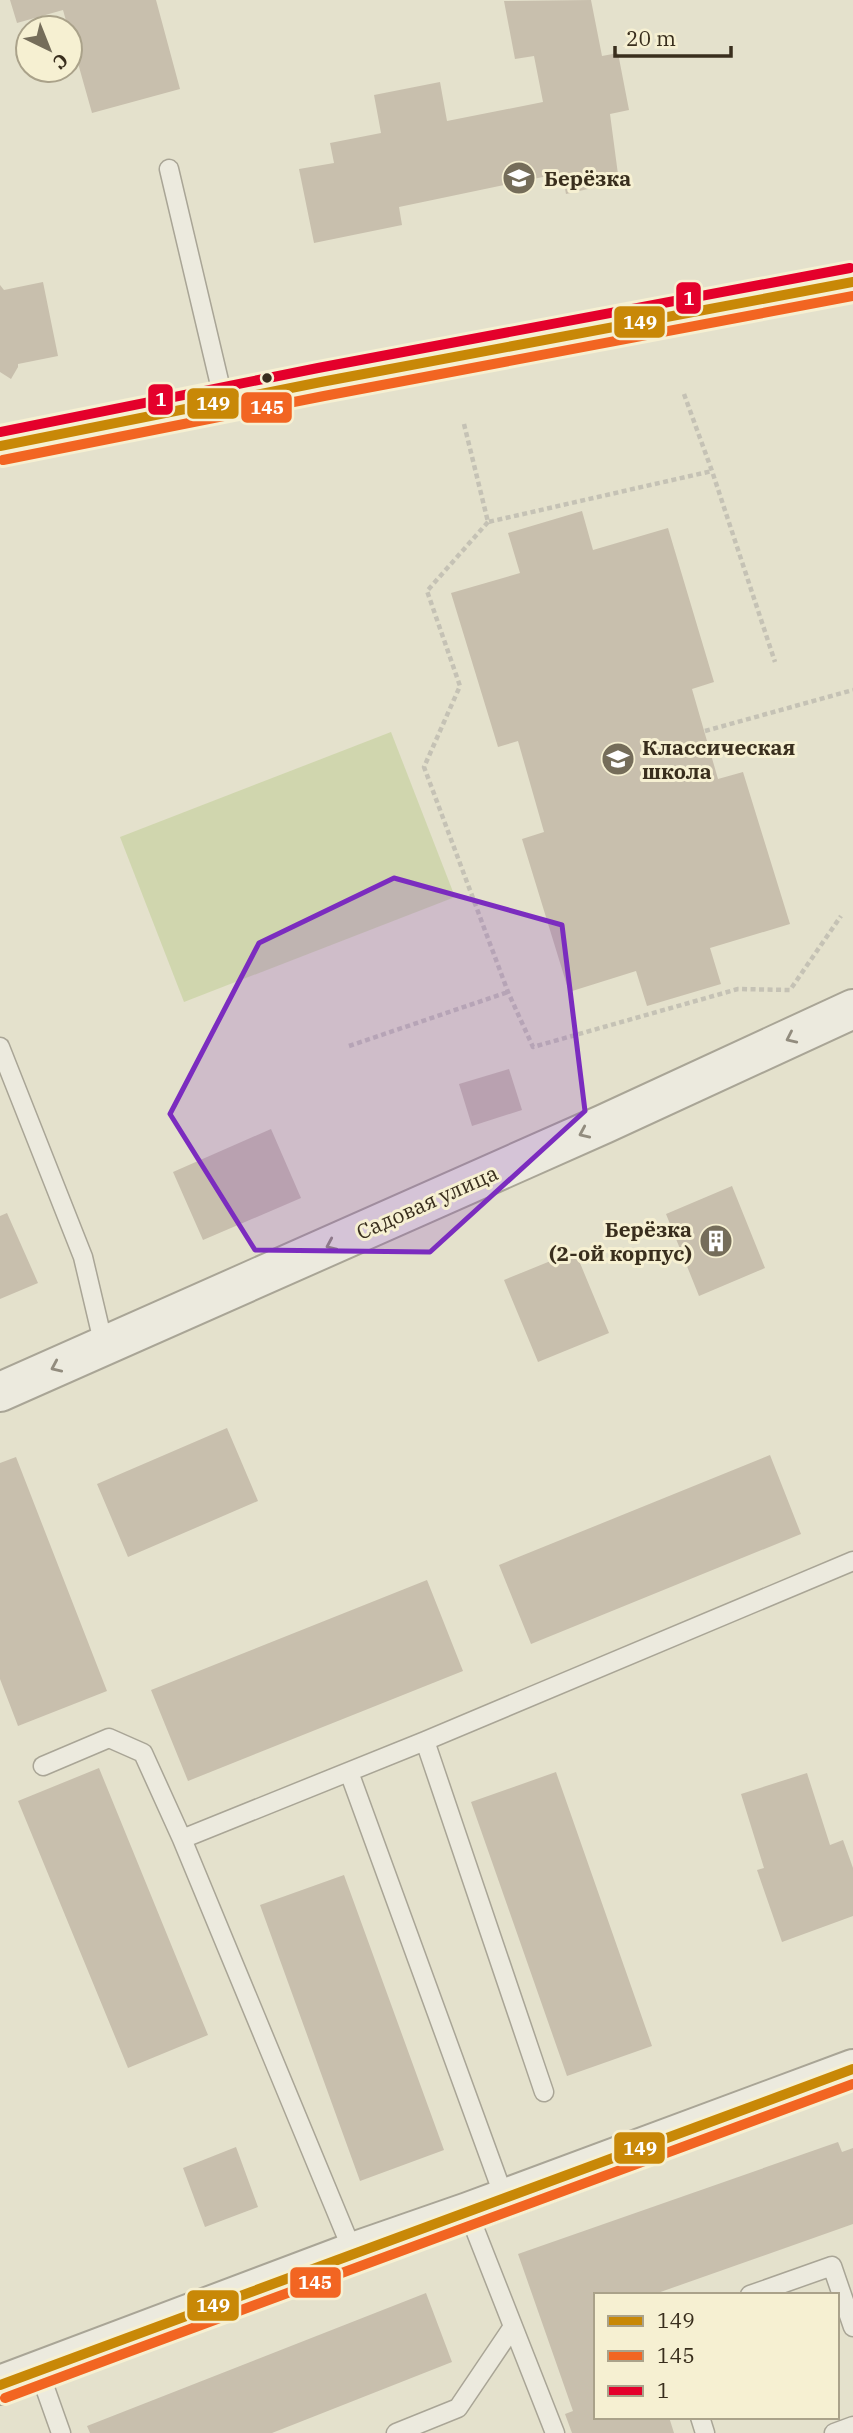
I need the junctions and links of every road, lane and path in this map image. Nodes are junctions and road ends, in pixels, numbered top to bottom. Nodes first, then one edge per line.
1 (169, 169) dead end
2 (853, 282) edge
3 (684, 394) dead end
4 (224, 402) junction
5 (464, 424) dead end
6 (0, 446) edge
7 (712, 471) junction
8 (488, 522) junction
9 (775, 662) dead end
10 (853, 690) edge
11 (705, 731) dead end
12 (841, 916) dead end
13 (508, 992) junction
14 (853, 1009) edge
15 (0, 1046) edge
16 (349, 1046) dead end
17 (5, 1071) edge
18 (104, 1346) junction
19 (0, 1392) edge
20 (853, 1561) edge
21 (425, 1741) junction
22 (43, 1766) dead end
23 (349, 1772) junction
24 (182, 1839) junction
25 (853, 2069) edge
26 (544, 2092) dead end
27 (504, 2197) junction
28 (468, 2212) junction
29 (353, 2252) junction
30 (756, 2293) edge
31 (853, 2327) edge
32 (512, 2328) junction
33 (39, 2371) junction
34 (0, 2385) edge
35 (853, 2426) edge
36 (61, 2433) edge
37 (396, 2433) edge
38 (555, 2433) edge
39 (834, 2433) edge

1 - 4 lane
2 - 4 street
3 - 7 path
4 - 6 street
5 - 8 path
7 - 8 path
7 - 9 path
8 - 13 path
10 - 11 path
12 - 13 path
13 - 16 path
14 -> 18 street, Садовая улица
15 - 17 lane
17 - 18 lane
18 -> 19 street, Садовая улица
20 - 21 lane
21 - 23 lane
21 - 26 lane
22 - 24 lane
23 - 24 lane
23 - 27 lane
24 - 29 lane
25 - 27 street
27 - 28 street
28 - 29 street
28 - 32 lane
29 - 33 street
30 - 31 lane
32 - 37 lane
32 - 38 lane
33 - 34 street
33 - 36 lane
35 - 39 lane

